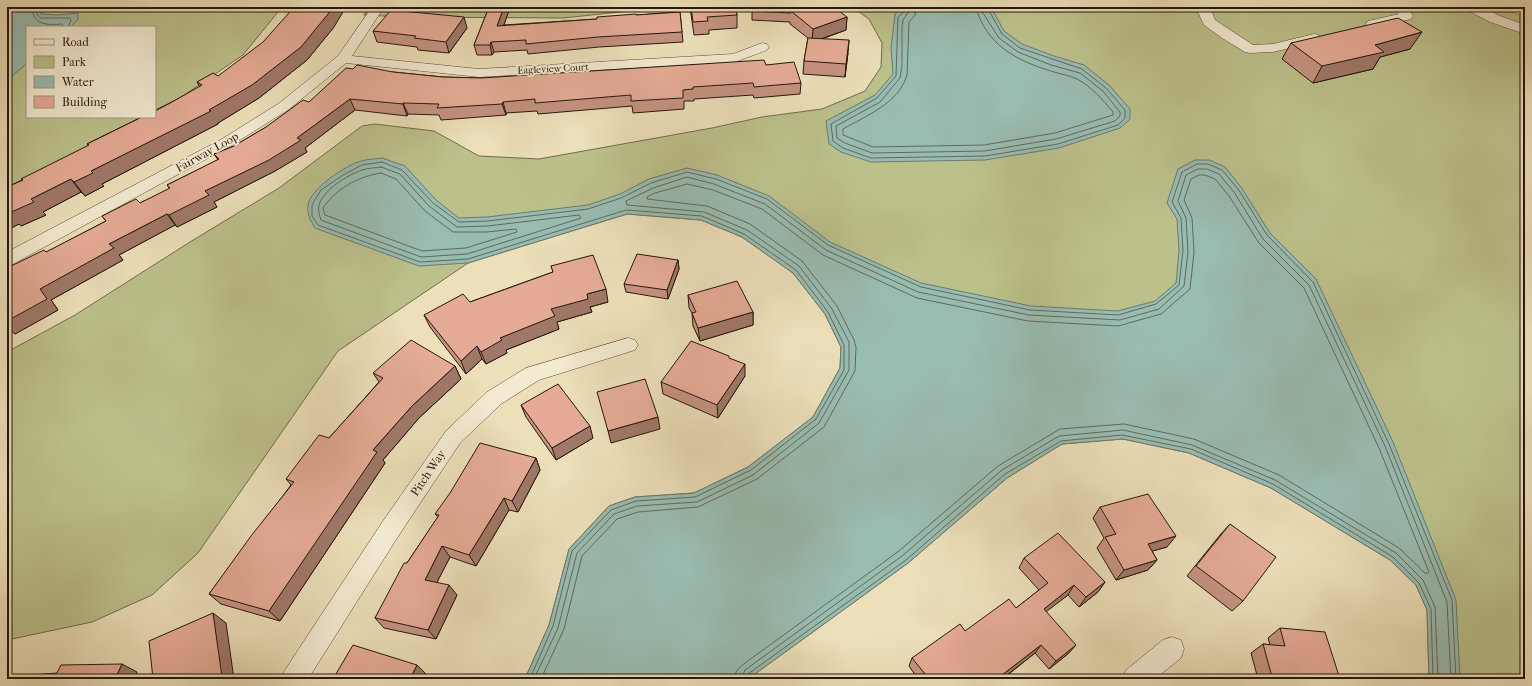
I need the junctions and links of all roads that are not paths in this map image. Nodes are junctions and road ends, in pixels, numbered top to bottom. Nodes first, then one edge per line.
1 (378, 7) edge
2 (1208, 7) edge
3 (1402, 7) edge
4 (1472, 7) edge
5 (1510, 7) edge
6 (1525, 12) edge
7 (1363, 27) edge
8 (1525, 30) edge
9 (1324, 36) edge
10 (762, 47) dead end
11 (343, 58) junction
12 (7, 260) edge
13 (628, 345) dead end
14 (1172, 648) dead end
15 (294, 679) edge
16 (1135, 679) edge

1 - 11 street, Fairway Loop
2 - 9 street
3 - 7 street
4 - 8 street
5 - 6 street
10 - 11 street, Eagleview Court
11 - 12 street, Fairway Loop
13 - 15 street, Pitch Way
14 - 16 street

